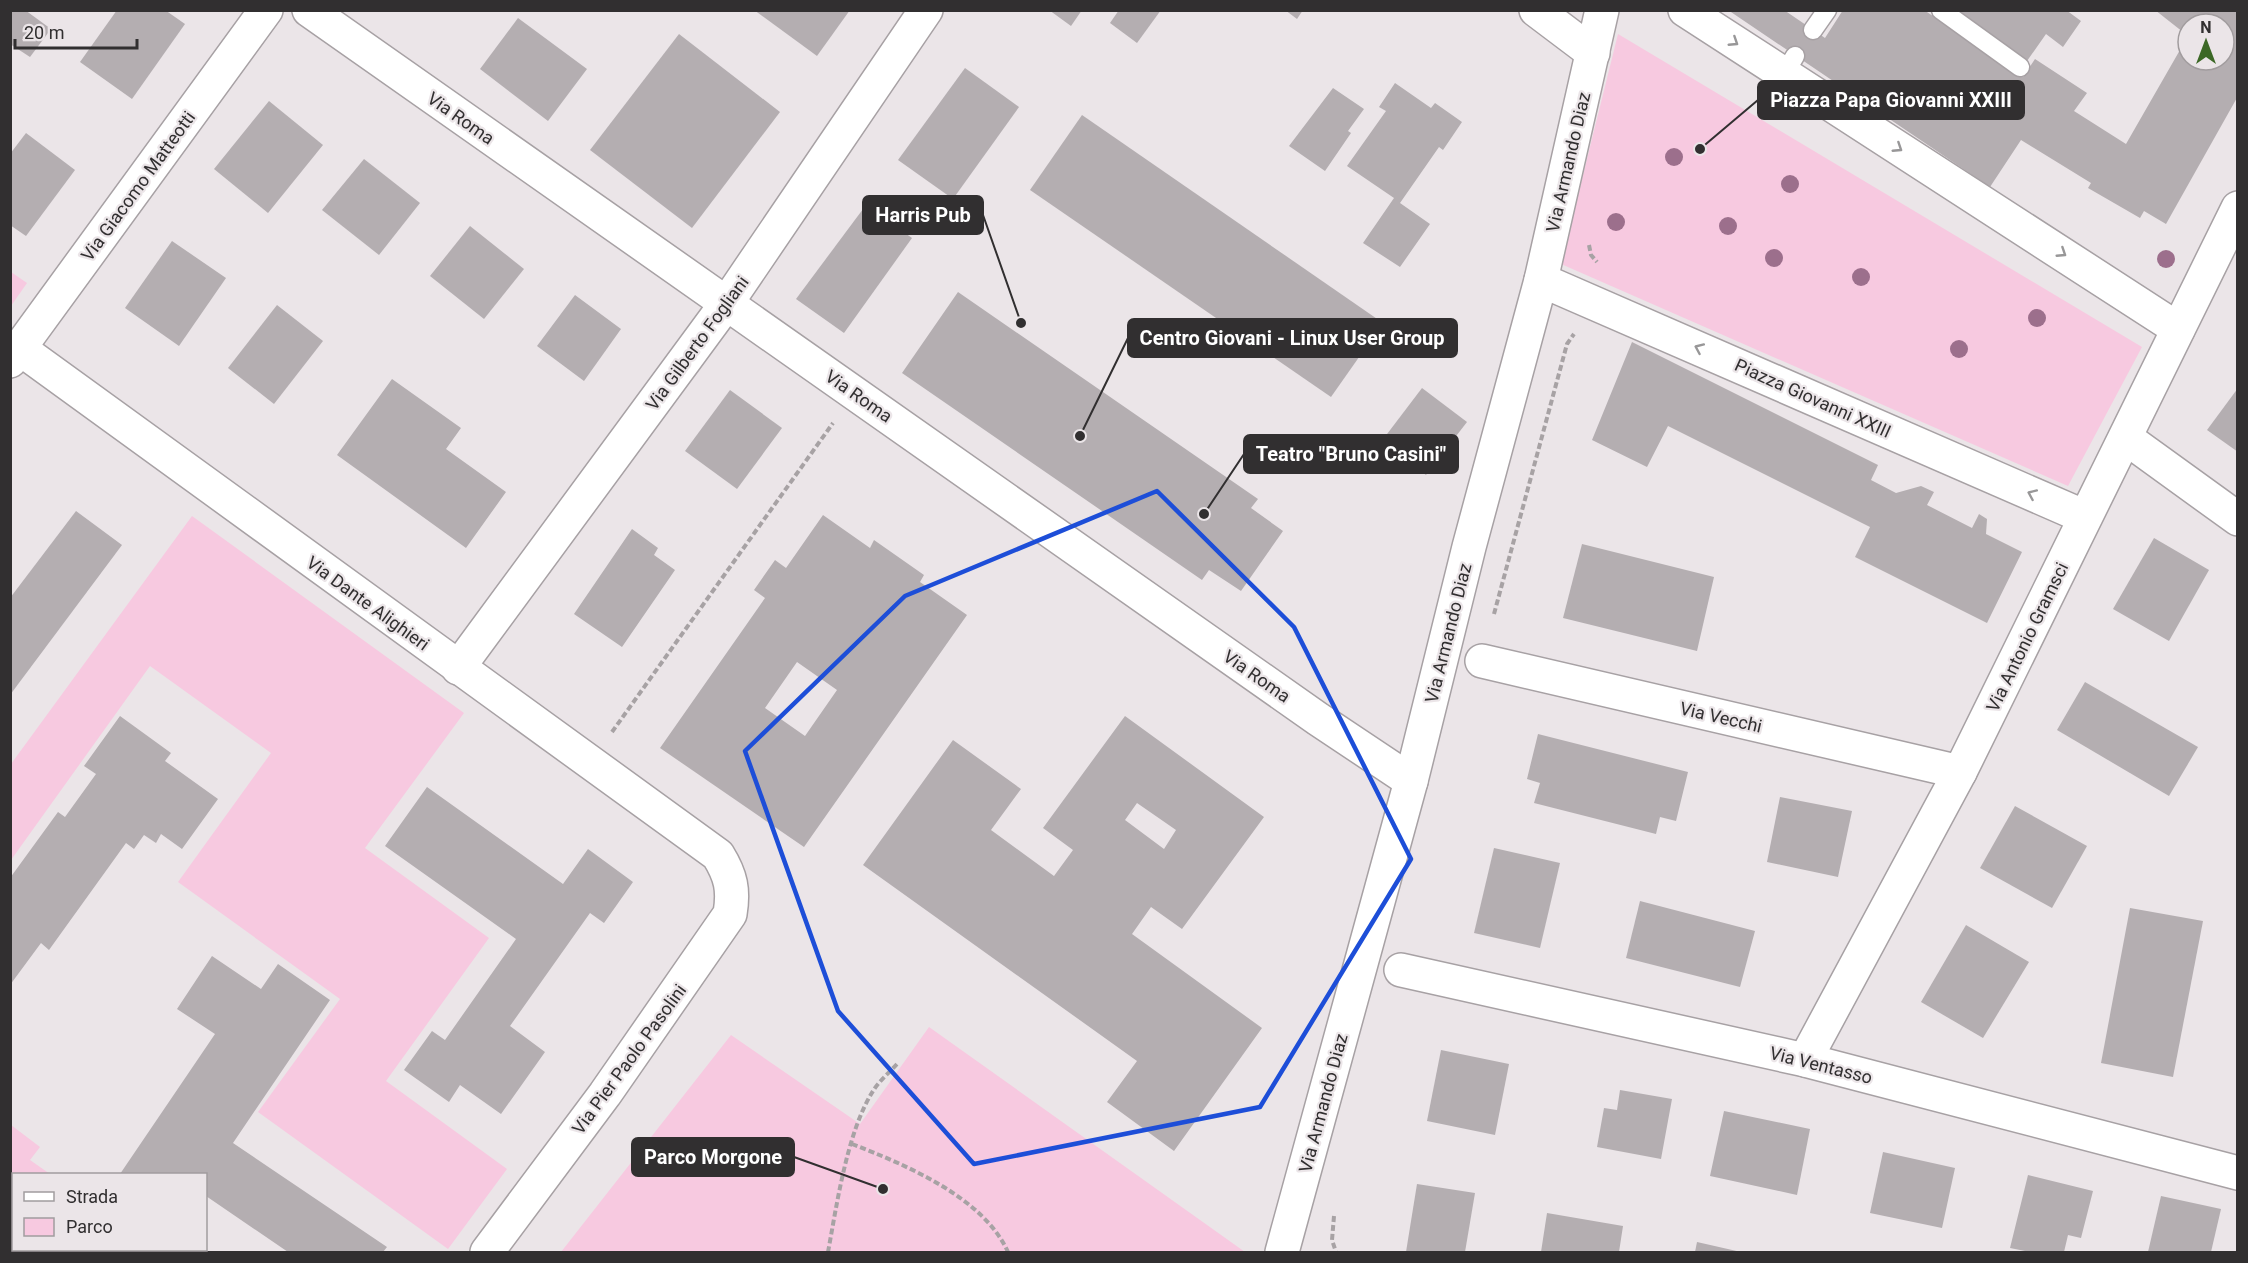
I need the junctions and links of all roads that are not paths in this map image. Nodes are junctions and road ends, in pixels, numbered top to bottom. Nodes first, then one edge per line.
1 (266, 10) edge
2 (309, 10) edge
3 (926, 10) edge
4 (1536, 10) edge
5 (1602, 10) edge
6 (1685, 10) edge
7 (1827, 10) edge
8 (1941, 10) edge
9 (1813, 30) dead end
10 (1593, 53) junction
11 (2020, 67) dead end
12 (2238, 208) edge
13 (1541, 280) junction
14 (726, 304) junction
15 (2178, 329) junction
16 (15, 355) edge
17 (2126, 438) junction
18 (2085, 517) junction
19 (2238, 519) edge
20 (1482, 661) dead end
21 (458, 668) junction
22 (1960, 772) junction
23 (1411, 780) junction
24 (718, 855) joint
25 (1401, 970) dead end
26 (1805, 1060) junction
27 (2238, 1173) edge
28 (487, 1252) edge
29 (1282, 1252) edge

1 - 16 street, Via Giacomo Matteotti
2 - 14 street, Via Roma
3 - 14 street, Via Gilberto Fogliani
4 - 10 street
5 - 10 street, Via Armando Diaz
6 -> 15 street
7 - 9 lane
8 - 11 lane
10 - 13 street, Via Armando Diaz
12 - 15 street, Via Antonio Gramsci
18 -> 13 street, Piazza Giovanni XXIII
13 - 23 street, Via Armando Diaz
14 - 21 street, Via Gilberto Fogliani
14 - 23 street, Via Roma
15 - 17 street, Via Antonio Gramsci
16 - 21 street, Via Dante Alighieri
17 - 18 street, Via Antonio Gramsci
17 - 19 street
18 - 22 street, Via Antonio Gramsci
20 - 22 street, Via Vecchi
21 - 24 street, Via Dante Alighieri
22 - 26 street, Via Antonio Gramsci
23 - 29 street, Via Armando Diaz
24 - 28 street, Via Pier Paolo Pasolini
25 - 26 street, Via Ventasso
26 - 27 street, Via Ventasso

